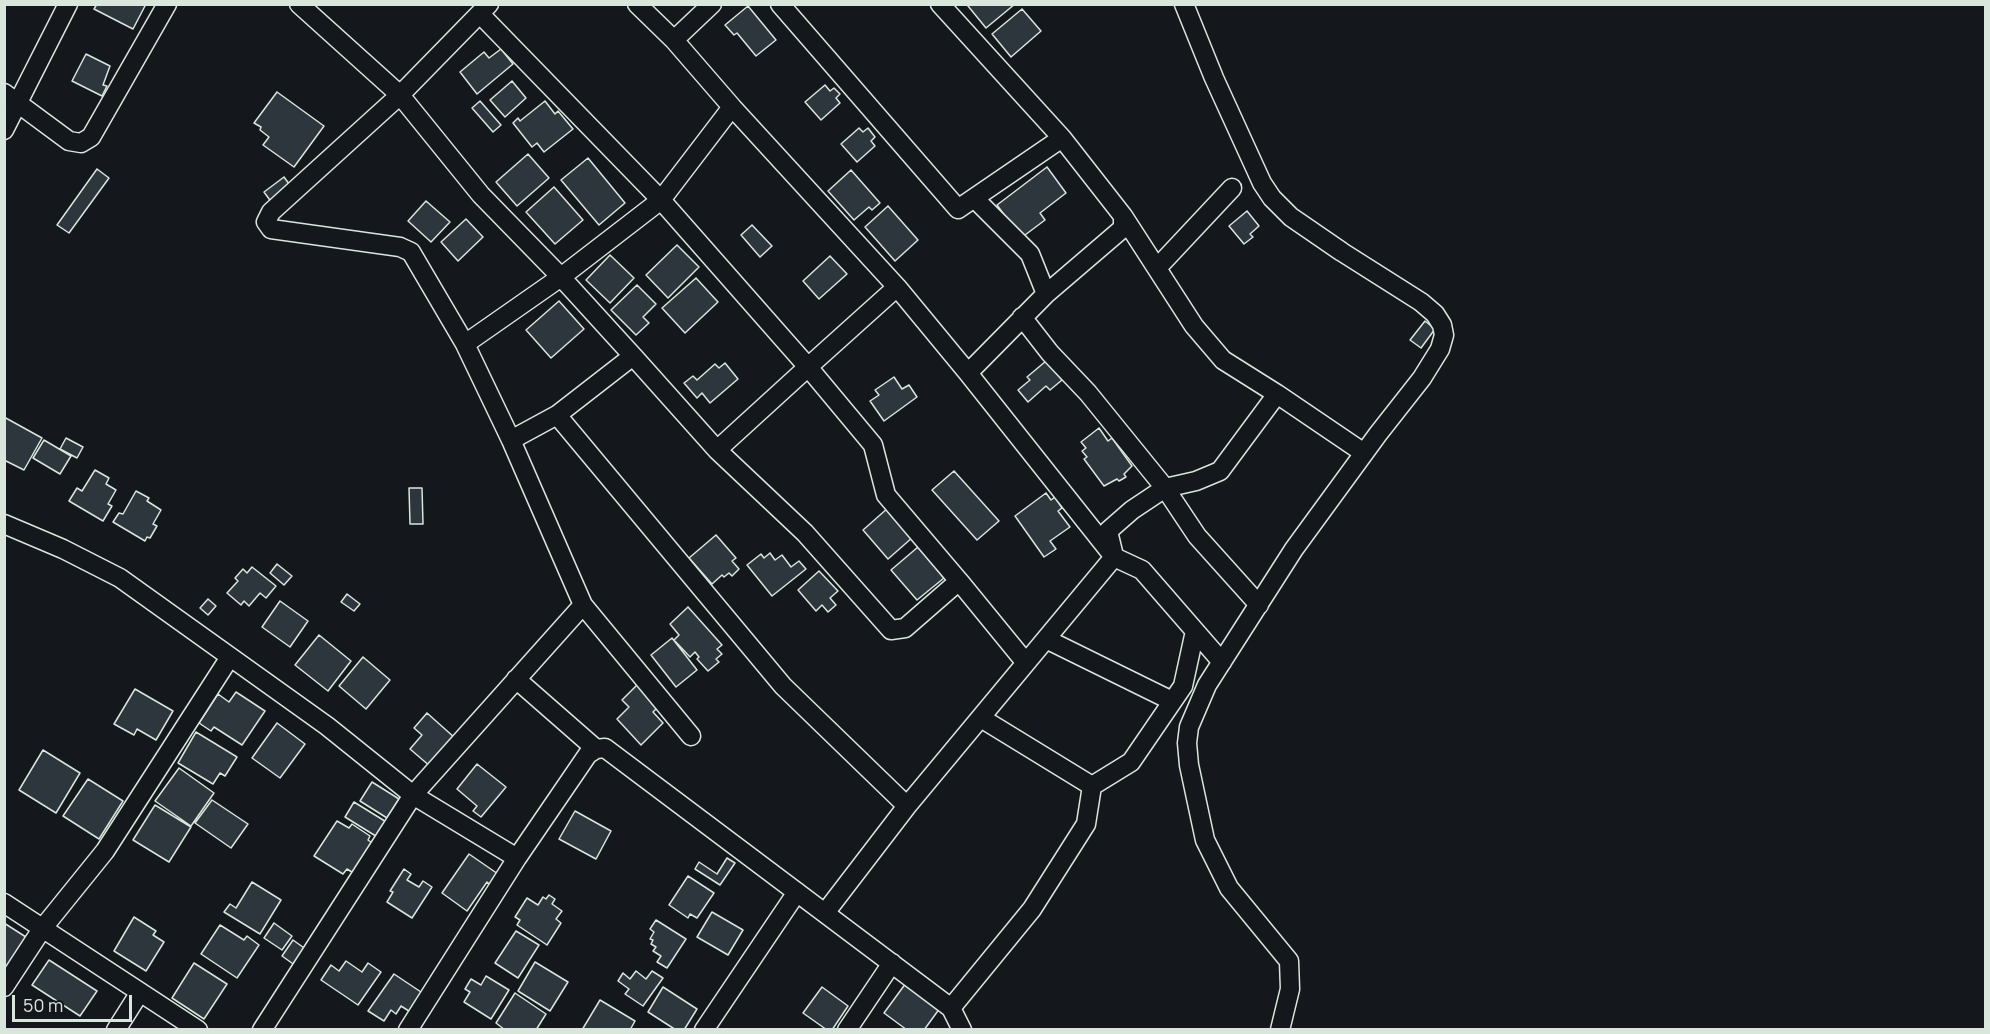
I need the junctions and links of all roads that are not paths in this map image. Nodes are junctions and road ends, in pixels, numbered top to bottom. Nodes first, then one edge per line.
1 (68, 4) edge
2 (167, 4) edge
3 (637, 4) edge
4 (712, 4) edge
5 (780, 4) edge
6 (940, 4) edge
7 (1184, 4) edge
8 (302, 5) edge
9 (485, 9) edge
10 (674, 40) junction
11 (400, 95) junction
12 (12, 98) edge
13 (732, 107) junction
14 (4, 130) edge
15 (1062, 138) junction
16 (1232, 188) dead end
17 (974, 198) junction
18 (661, 200) junction
19 (1123, 216) junction
20 (1157, 268) junction
21 (561, 277) junction
22 (897, 286) junction
23 (1046, 294) junction
24 (1022, 317) junction
25 (465, 344) junction
26 (633, 356) junction
27 (808, 367) junction
28 (968, 373) junction
29 (1277, 394) junction
30 (557, 415) junction
31 (511, 440) junction
32 (717, 450) junction
33 (1364, 453) junction
34 (1165, 488) junction
35 (4, 524) edge
36 (1114, 557) junction
37 (959, 581) junction
38 (583, 605) junction
39 (1259, 605) junction
40 (1195, 631) junction
41 (1046, 639) junction
42 (230, 657) junction
43 (1222, 662) junction
44 (1026, 663) junction
45 (516, 679) junction
46 (1172, 701) junction
47 (981, 718) junction
48 (691, 736) dead end
49 (596, 749) junction
50 (1092, 786) junction
51 (413, 795) junction
52 (907, 806) junction
53 (517, 858) junction
54 (797, 892) junction
55 (4, 903) edge
56 (825, 913) junction
57 (42, 928) junction
58 (892, 963) junction
59 (4, 987) edge
60 (140, 992) junction
61 (951, 1008) junction
62 (116, 1029) edge
63 (198, 1029) edge
64 (262, 1029) edge
65 (408, 1029) edge
66 (704, 1029) edge
67 (847, 1029) edge
68 (962, 1029) edge
69 (1280, 1029) edge

1 - 12 street
2 - 12 street
3 - 10 street
4 - 10 street
5 - 17 street
6 - 15 street
7 - 33 street
8 - 11 street
9 - 11 street
9 - 18 street
10 - 13 street
11 - 21 street
11 - 25 street
12 - 14 street
13 - 18 street
13 - 22 street
15 - 17 street
15 - 19 street
16 - 20 street
17 - 23 street
18 - 21 street
18 - 27 street
19 - 20 street
19 - 23 street
20 - 29 street
21 - 25 street
21 - 26 street
22 - 27 street
22 - 28 street
23 - 24 street
24 - 28 street
24 - 34 street
25 - 31 street
26 - 30 street
26 - 32 street
27 - 32 street
27 - 37 street
28 - 36 street
29 - 33 street
29 - 34 street
30 - 31 street
30 - 52 street
31 - 38 street
32 - 37 street
33 - 39 street
34 - 36 street
34 - 39 street
35 - 42 street
36 - 40 street
36 - 41 street
37 - 44 street
38 - 45 street
38 - 48 street
39 - 43 street
40 - 43 street
40 - 46 street
41 - 44 street
41 - 46 street
42 - 51 street
42 - 57 street
43 - 69 street
44 - 47 street
45 - 49 street
45 - 51 street
46 - 50 street
47 - 50 street
47 - 52 street
49 - 53 street
49 - 54 street
50 - 61 street
51 - 53 street
51 - 64 street
52 - 56 street
53 - 65 street
54 - 56 street
54 - 66 street
55 - 57 street
56 - 58 street
57 - 59 street
57 - 60 street
58 - 61 street
58 - 67 street
60 - 62 street
60 - 63 street
61 - 68 street

